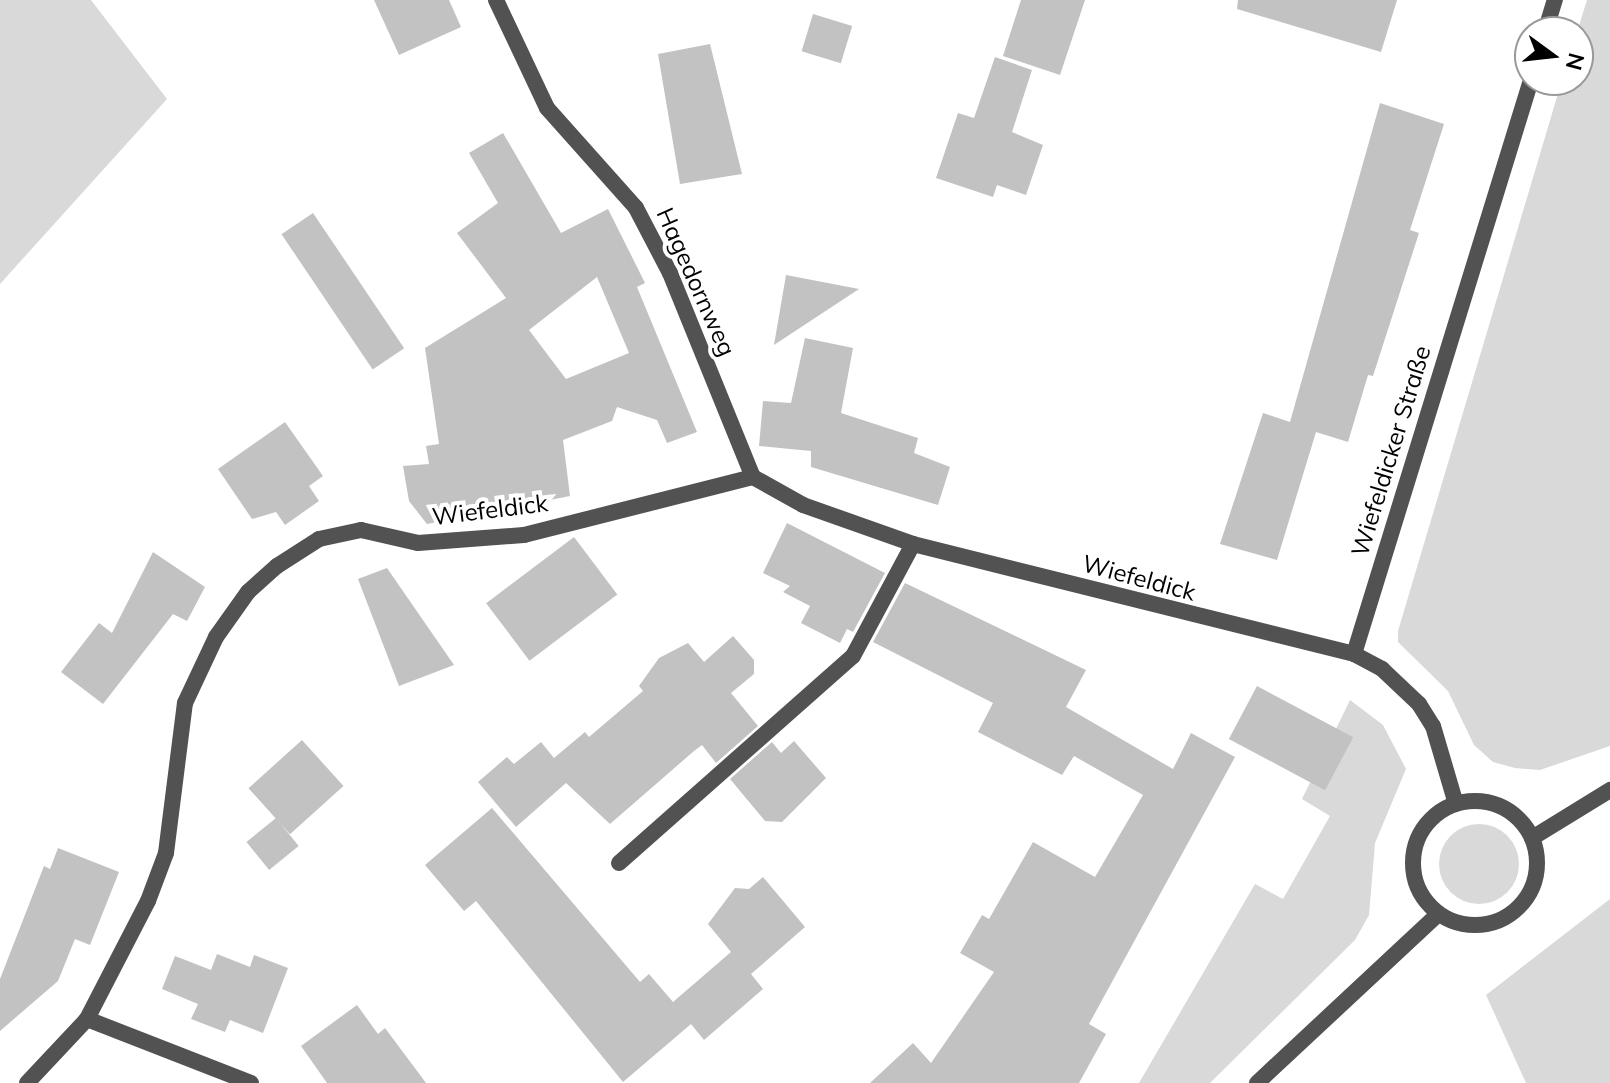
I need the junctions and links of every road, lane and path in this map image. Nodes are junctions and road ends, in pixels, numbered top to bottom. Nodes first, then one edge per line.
1 (496, 0) edge
2 (1526, 96) edge
3 (753, 477) junction
4 (913, 544) junction
5 (1354, 654) junction
6 (1610, 790) edge
7 (1456, 804) junction
8 (1532, 838) junction
9 (619, 863) dead end
10 (1438, 914) junction
11 (87, 1019) junction
12 (27, 1083) edge
13 (251, 1083) edge
14 (1257, 1083) edge

1 - 3 street, Hagedornweg
2 - 5 street, Wiefeldicker Straße
3 - 4 street, Wiefeldick
3 - 11 street, Wiefeldick
4 - 5 street, Wiefeldick
4 - 9 street
5 - 7 street
6 - 8 street
7 - 8 street
7 - 10 street
8 - 10 street
10 - 14 street
11 - 12 street, Wiefeldick
11 - 13 street

